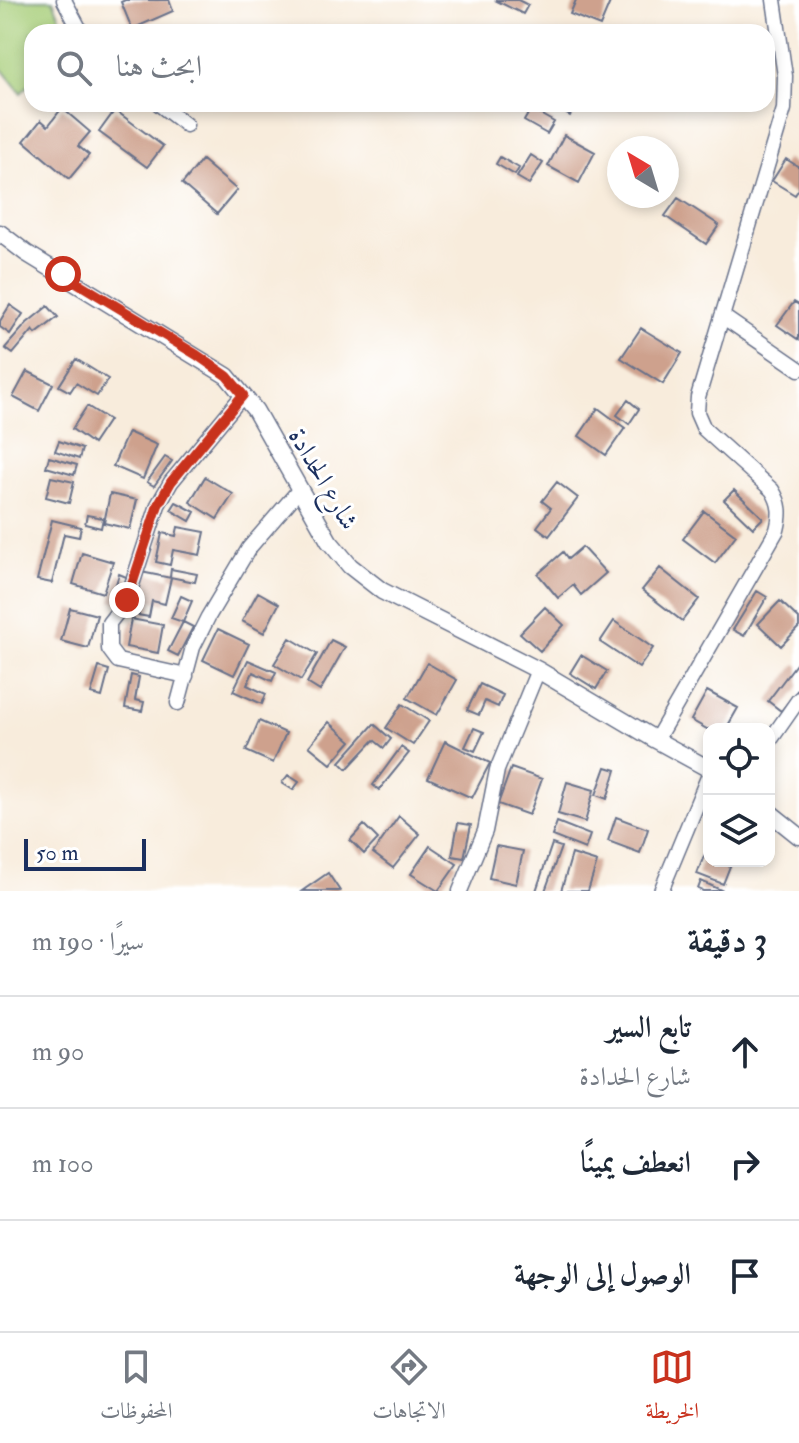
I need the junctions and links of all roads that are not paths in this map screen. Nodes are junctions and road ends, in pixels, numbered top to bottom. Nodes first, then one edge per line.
1 (64, 0) edge
2 (774, 0) edge
3 (77, 24) edge
4 (169, 112) edge
5 (186, 125) dead end
6 (0, 233) edge
7 (722, 316) junction
8 (799, 369) edge
9 (243, 395) junction
10 (300, 489) junction
11 (538, 670) junction
12 (186, 676) junction
13 (799, 699) edge
14 (178, 703) dead end
15 (775, 733) edge
16 (656, 740) junction
17 (703, 766) edge
18 (703, 790) edge
19 (775, 817) edge
20 (799, 836) edge
21 (460, 891) edge
22 (661, 891) edge

1 - 3 street
2 - 7 street
4 - 5 street
6 - 9 street, شارع الحدادة
7 - 8 street
7 - 16 street
9 - 10 street, شارع الحدادة
9 - 12 street
10 - 11 street, شارع الحدادة
10 - 12 street
11 - 16 street, شارع الحدادة
11 - 21 street
12 - 14 street
13 - 15 street
16 - 17 street, شارع الحدادة
18 - 22 street
19 - 20 street

